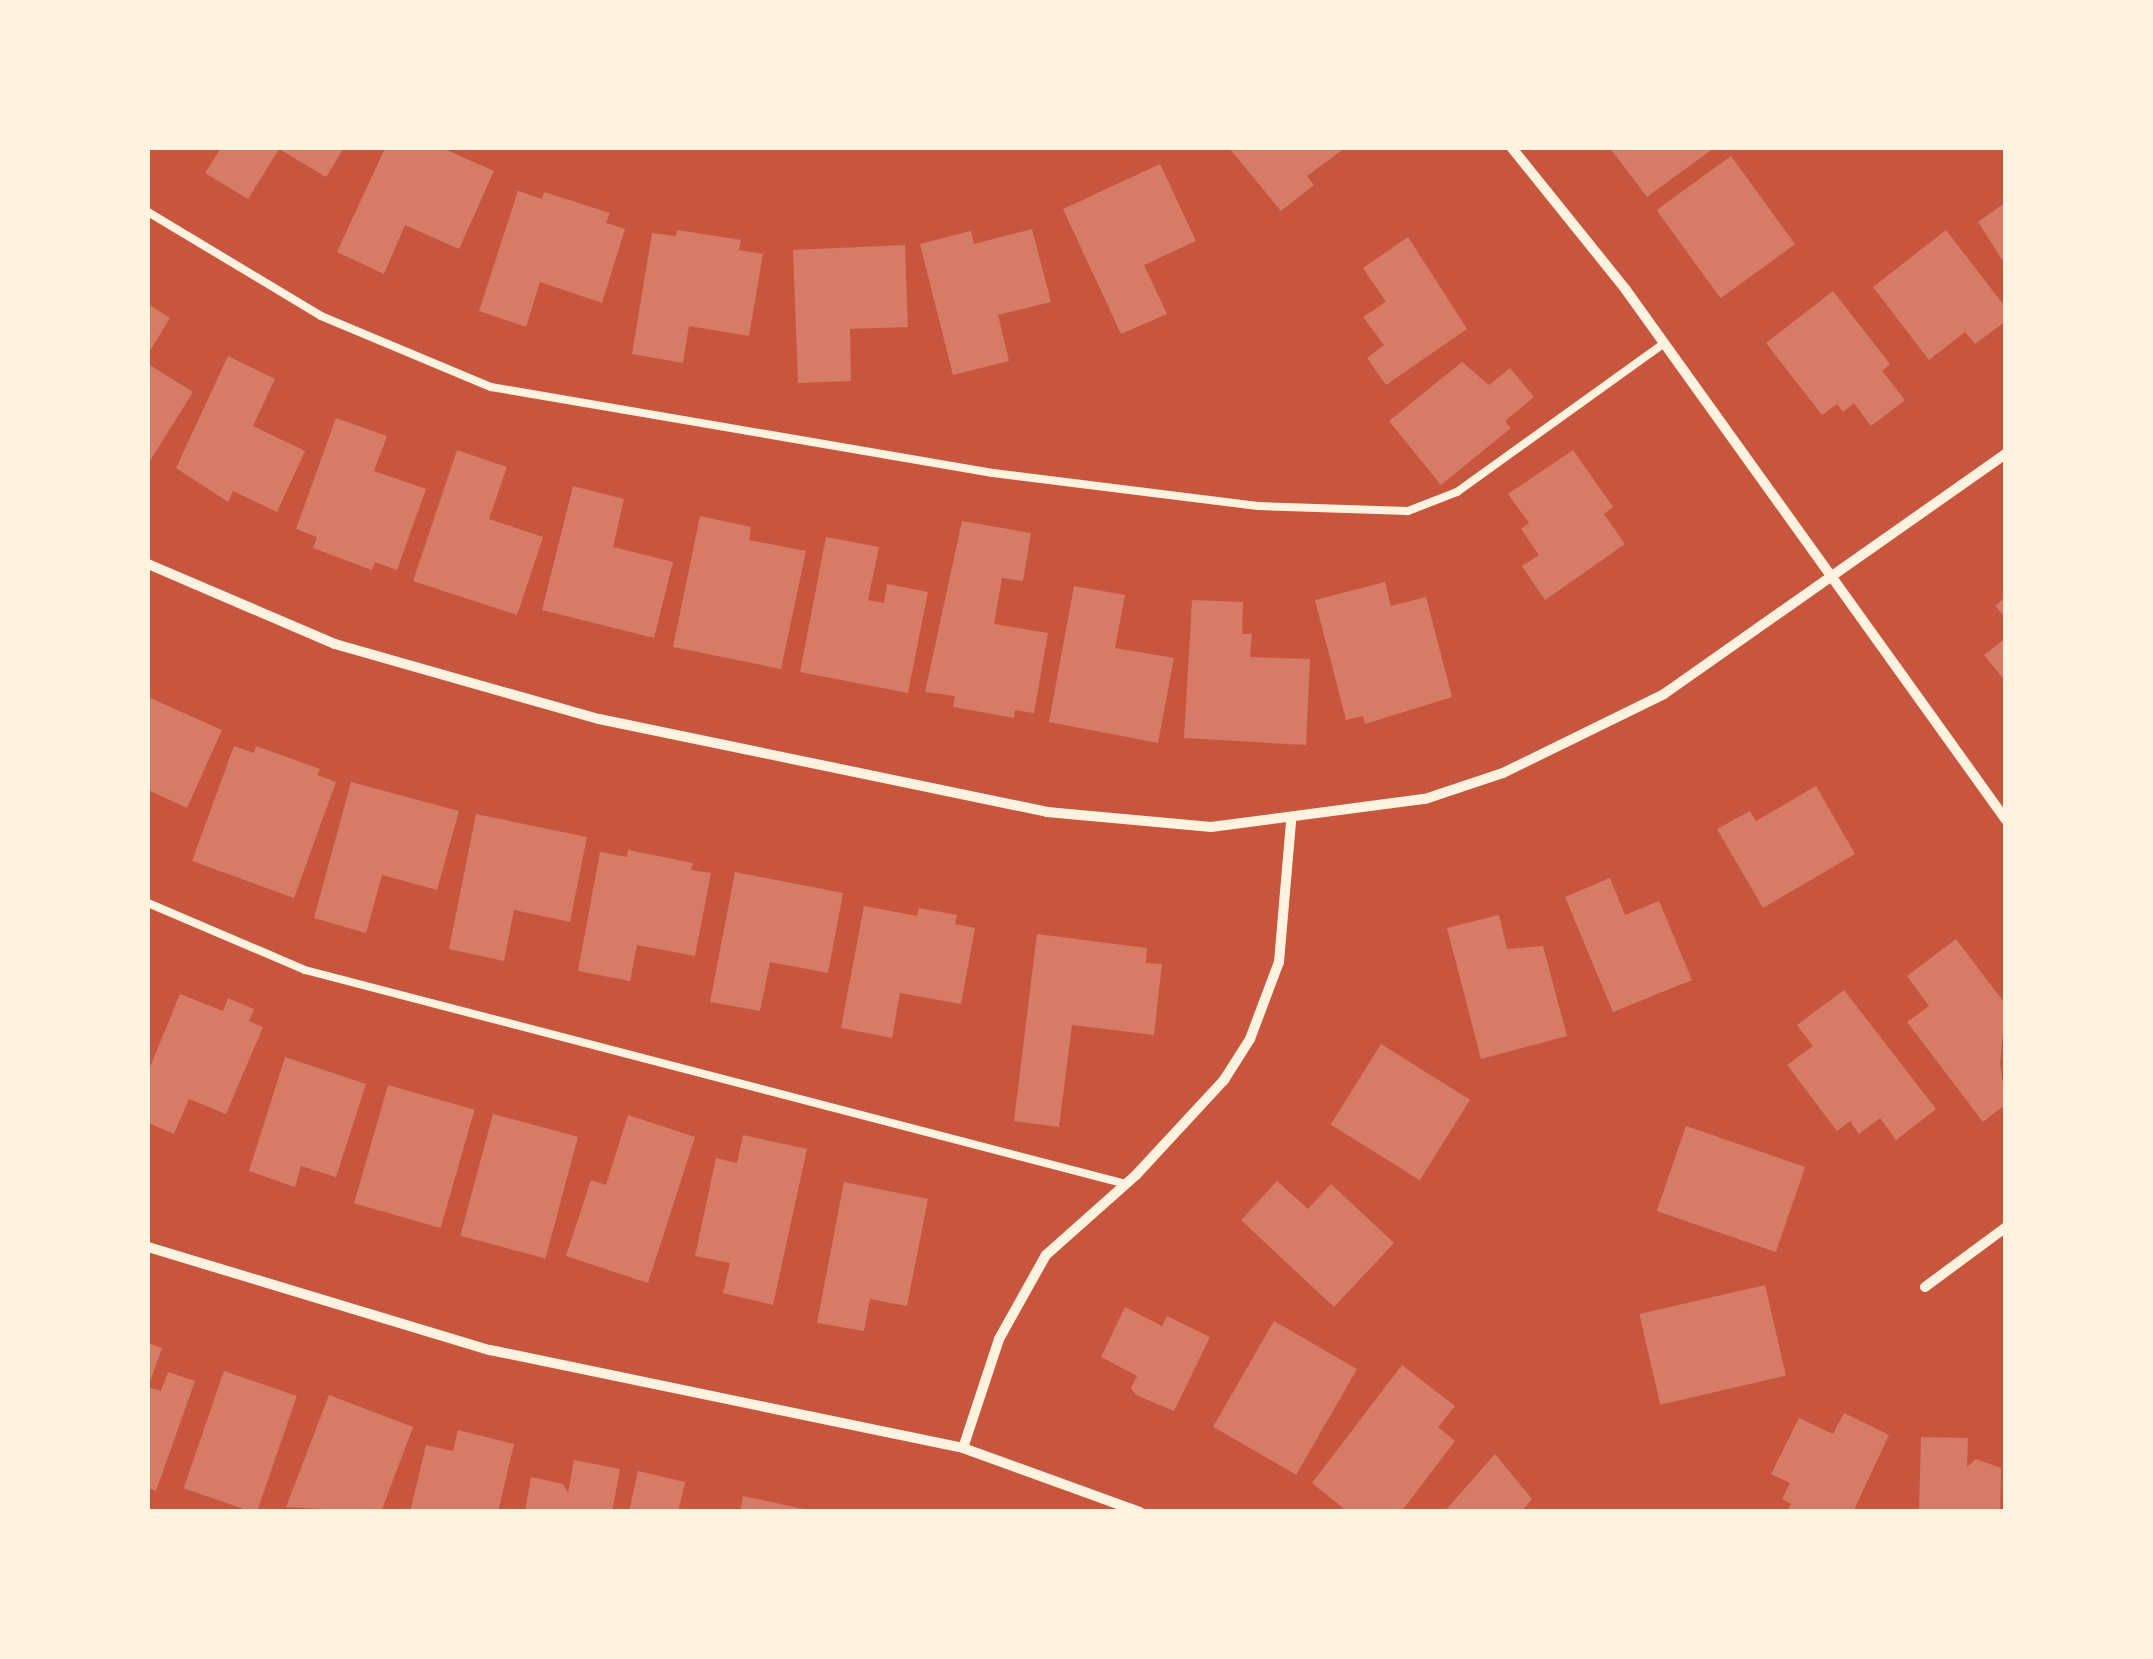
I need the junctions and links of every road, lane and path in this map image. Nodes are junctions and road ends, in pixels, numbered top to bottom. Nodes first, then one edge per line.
1 (1512, 148) edge
2 (148, 212) edge
3 (1664, 343) junction
4 (2006, 454) edge
5 (148, 564) edge
6 (1831, 576) junction
7 (2006, 820) edge
8 (1292, 821) junction
9 (148, 903) edge
10 (1126, 1184) junction
11 (2006, 1227) edge
12 (148, 1247) edge
13 (1926, 1287) dead end
14 (963, 1448) junction
15 (1140, 1512) edge

1 - 3 street
2 - 3 lane
3 - 6 street
4 - 6 street
5 - 8 street
6 - 7 street
6 - 8 street
8 - 10 street
9 - 10 lane
10 - 14 street
11 - 13 street
12 - 14 street
14 - 15 street

